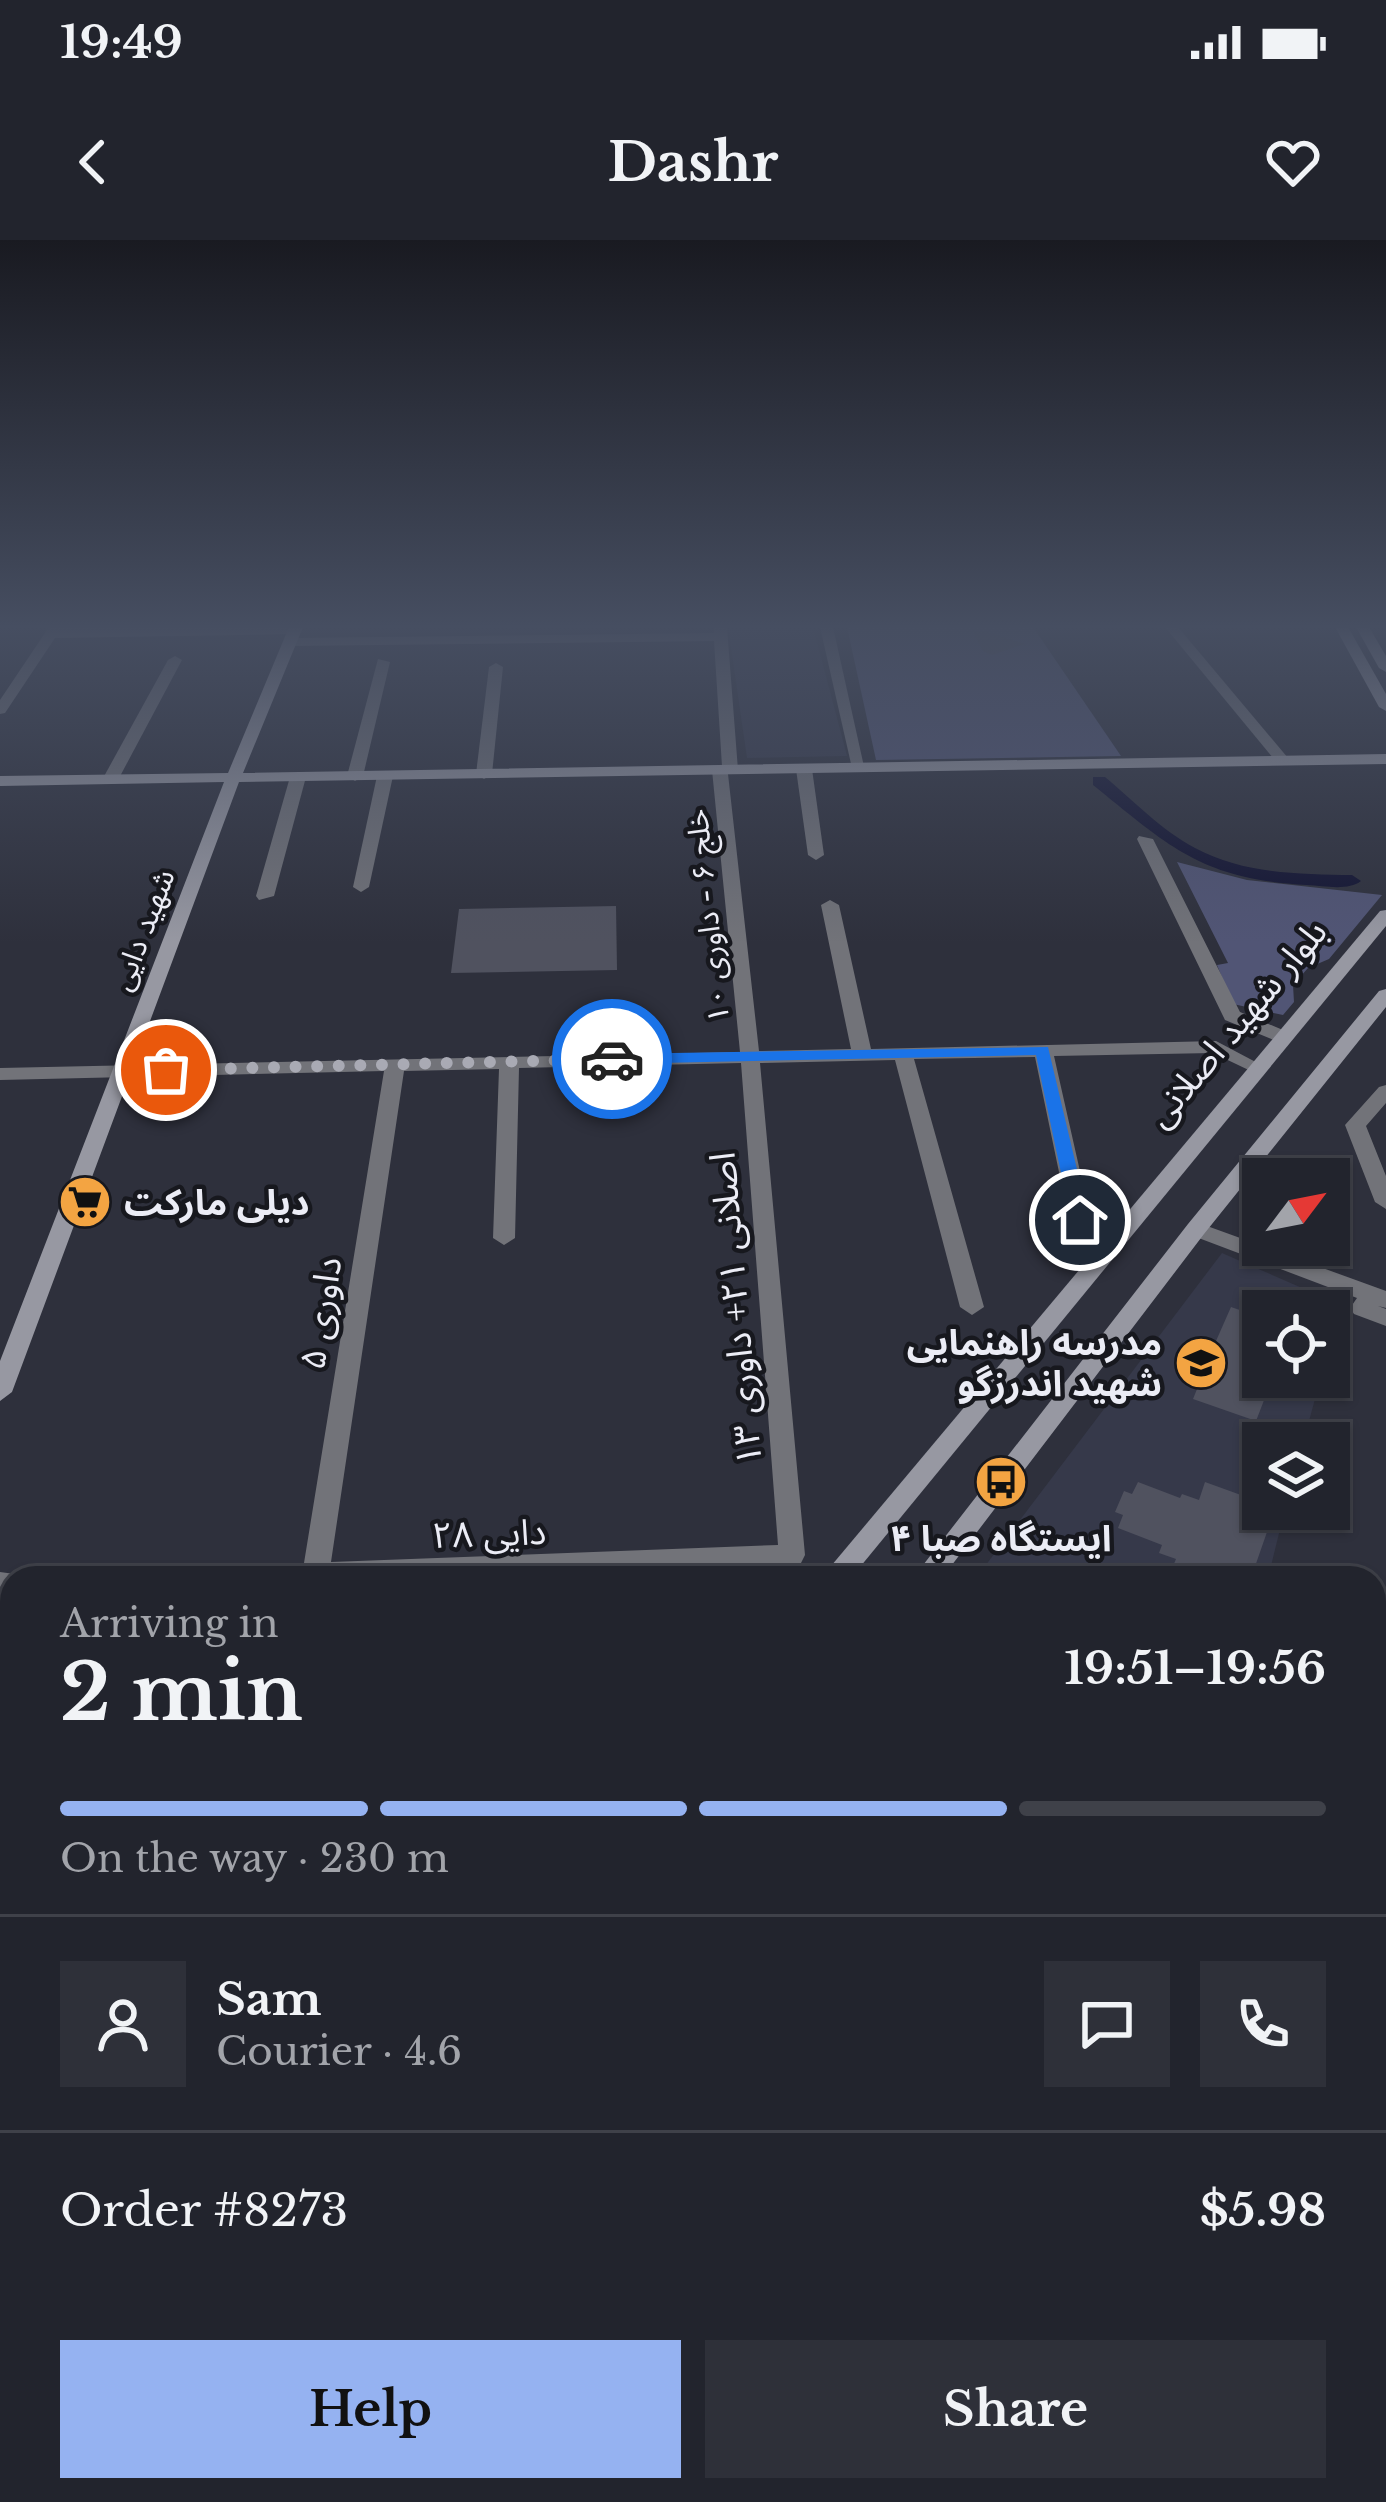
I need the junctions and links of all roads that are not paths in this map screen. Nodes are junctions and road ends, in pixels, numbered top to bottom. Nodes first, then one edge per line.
1 (135, 733) edge
2 (252, 733) edge
3 (366, 733) edge
4 (489, 733) edge
5 (724, 733) edge
6 (851, 733) edge
7 (1259, 733) edge
8 (1386, 759) edge
9 (1283, 761) junction
10 (860, 768) junction
11 (804, 769) junction
12 (725, 770) junction
13 (484, 774) junction
14 (355, 776) junction
15 (385, 776) junction
16 (298, 777) junction
17 (233, 778) junction
18 (110, 780) junction
19 (0, 782) edge
20 (1145, 839) dead end
21 (816, 855) dead end
22 (361, 886) dead end
23 (265, 896) dead end
24 (830, 905) dead end
25 (1386, 915) edge
26 (1386, 994) edge
27 (1282, 1037) junction
28 (1042, 1051) junction
29 (903, 1053) junction
30 (862, 1054) junction
31 (751, 1056) junction
32 (509, 1061) junction
33 (395, 1063) junction
34 (1257, 1068) junction
35 (121, 1072) junction
36 (0, 1074) edge
37 (1386, 1090) edge
38 (1386, 1202) edge
39 (1080, 1220) dead end
40 (1196, 1229) junction
41 (504, 1238) dead end
42 (1379, 1297) edge
43 (972, 1307) dead end
44 (1386, 1318) edge
45 (0, 1392) edge
46 (792, 1556) joint
47 (317, 1566) edge
48 (541, 1566) edge
49 (845, 1566) edge
50 (936, 1566) edge

1 - 18 street
2 - 17 street, شهید دایی
3 - 14 street
4 - 13 street
5 - 12 street, خلج ۶ - داوری ۱۰
6 - 10 street
7 - 9 street
8 - 9 street
9 - 10 street
10 - 11 street
11 - 12 street
11 - 21 street
12 - 13 street
12 - 31 street, خلج ۶ - داوری ۱۰
13 - 15 street
14 - 15 street
14 - 16 street
15 - 22 street
16 - 17 street
16 - 23 street
17 - 18 street
17 - 35 street, شهید دایی
18 - 19 street
20 - 27 street
24 - 30 street
25 - 27 street, بلوار شهید اصلانی
26 - 40 street
27 - 34 street, بلوار شهید اصلانی
28 - 29 street
28 - 34 street
28 - 39 street
29 - 30 street
29 - 43 street
30 - 31 street
31 - 32 street
31 - 46 street, اصلانی ۲۱+ داوری ۱۳
32 - 33 street
32 - 41 street
33 - 35 street
33 - 47 street, داوری ۵
34 - 49 street, بلوار شهید اصلانی
35 - 36 street
35 - 45 street, شهید دایی
37 - 38 street
40 - 42 street
40 - 50 street
42 - 44 street
46 - 48 street, دایی ۲۸

